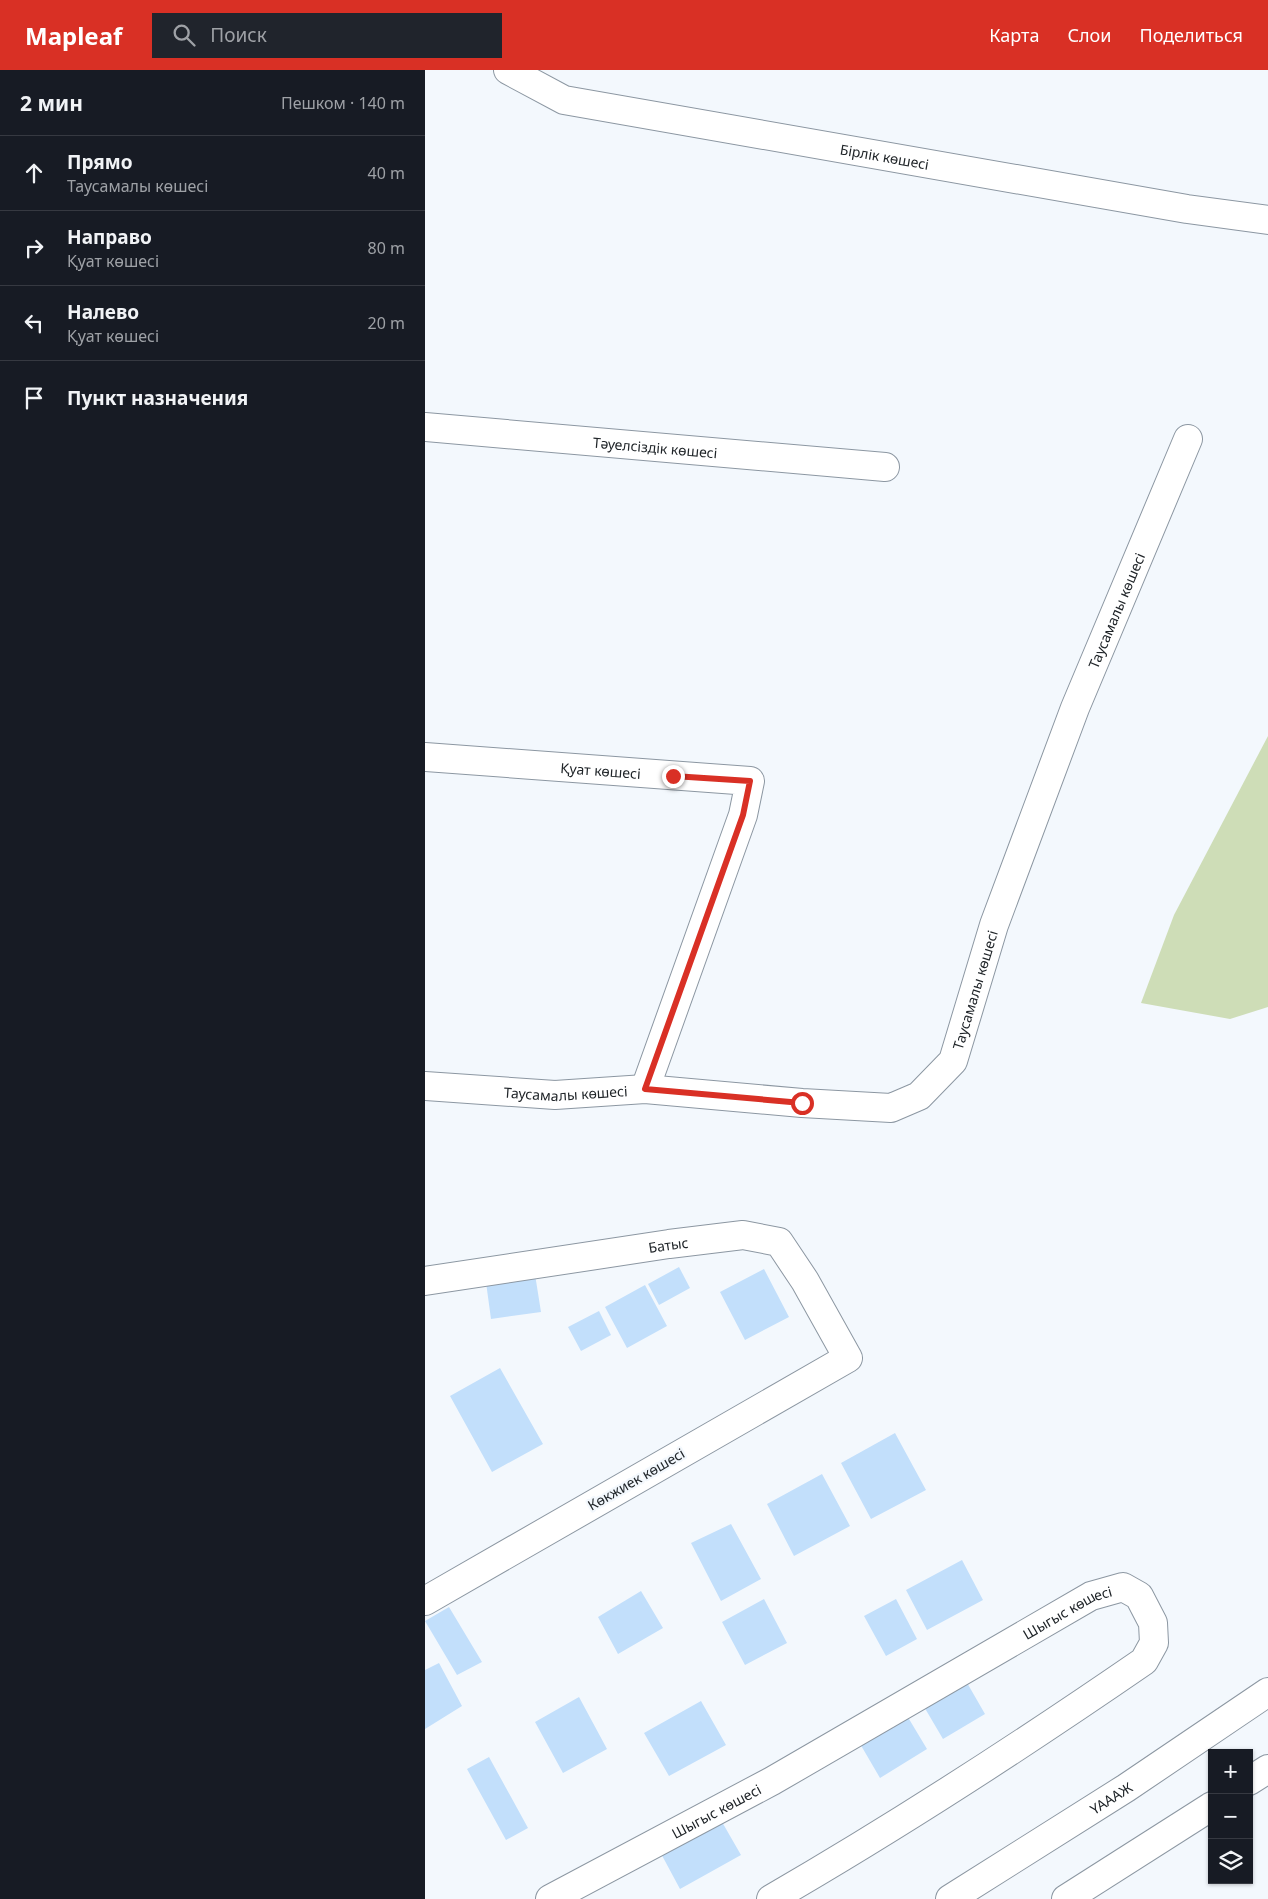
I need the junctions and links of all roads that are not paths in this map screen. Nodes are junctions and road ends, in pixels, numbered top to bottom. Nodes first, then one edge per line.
1 (508, 70) edge
2 (1268, 220) edge
3 (425, 427) edge
4 (1187, 439) dead end
5 (885, 467) dead end
6 (425, 758) edge
7 (425, 1086) edge
8 (645, 1089) junction
9 (425, 1281) edge
10 (848, 1358) joint
11 (425, 1600) edge
12 (1268, 1692) edge
13 (1268, 1768) edge
14 (1253, 1778) edge
15 (1208, 1809) edge
16 (550, 1899) edge
17 (771, 1899) edge
18 (950, 1899) edge
19 (1066, 1899) edge

1 - 2 main road, Бірлік көшесі
3 - 5 main road, Тәуелсіздік көшесі
4 - 8 main road, Таусамалы көшесі
6 - 8 main road, Қуат көшесі
7 - 8 main road, Таусамалы көшесі
9 - 10 main road, Батыс
10 - 11 main road, Көкжиек көшесі
12 - 18 main road, ҮАААЖ
13 - 14 main road
15 - 19 main road
16 - 17 main road, Шыгыс көшесі

